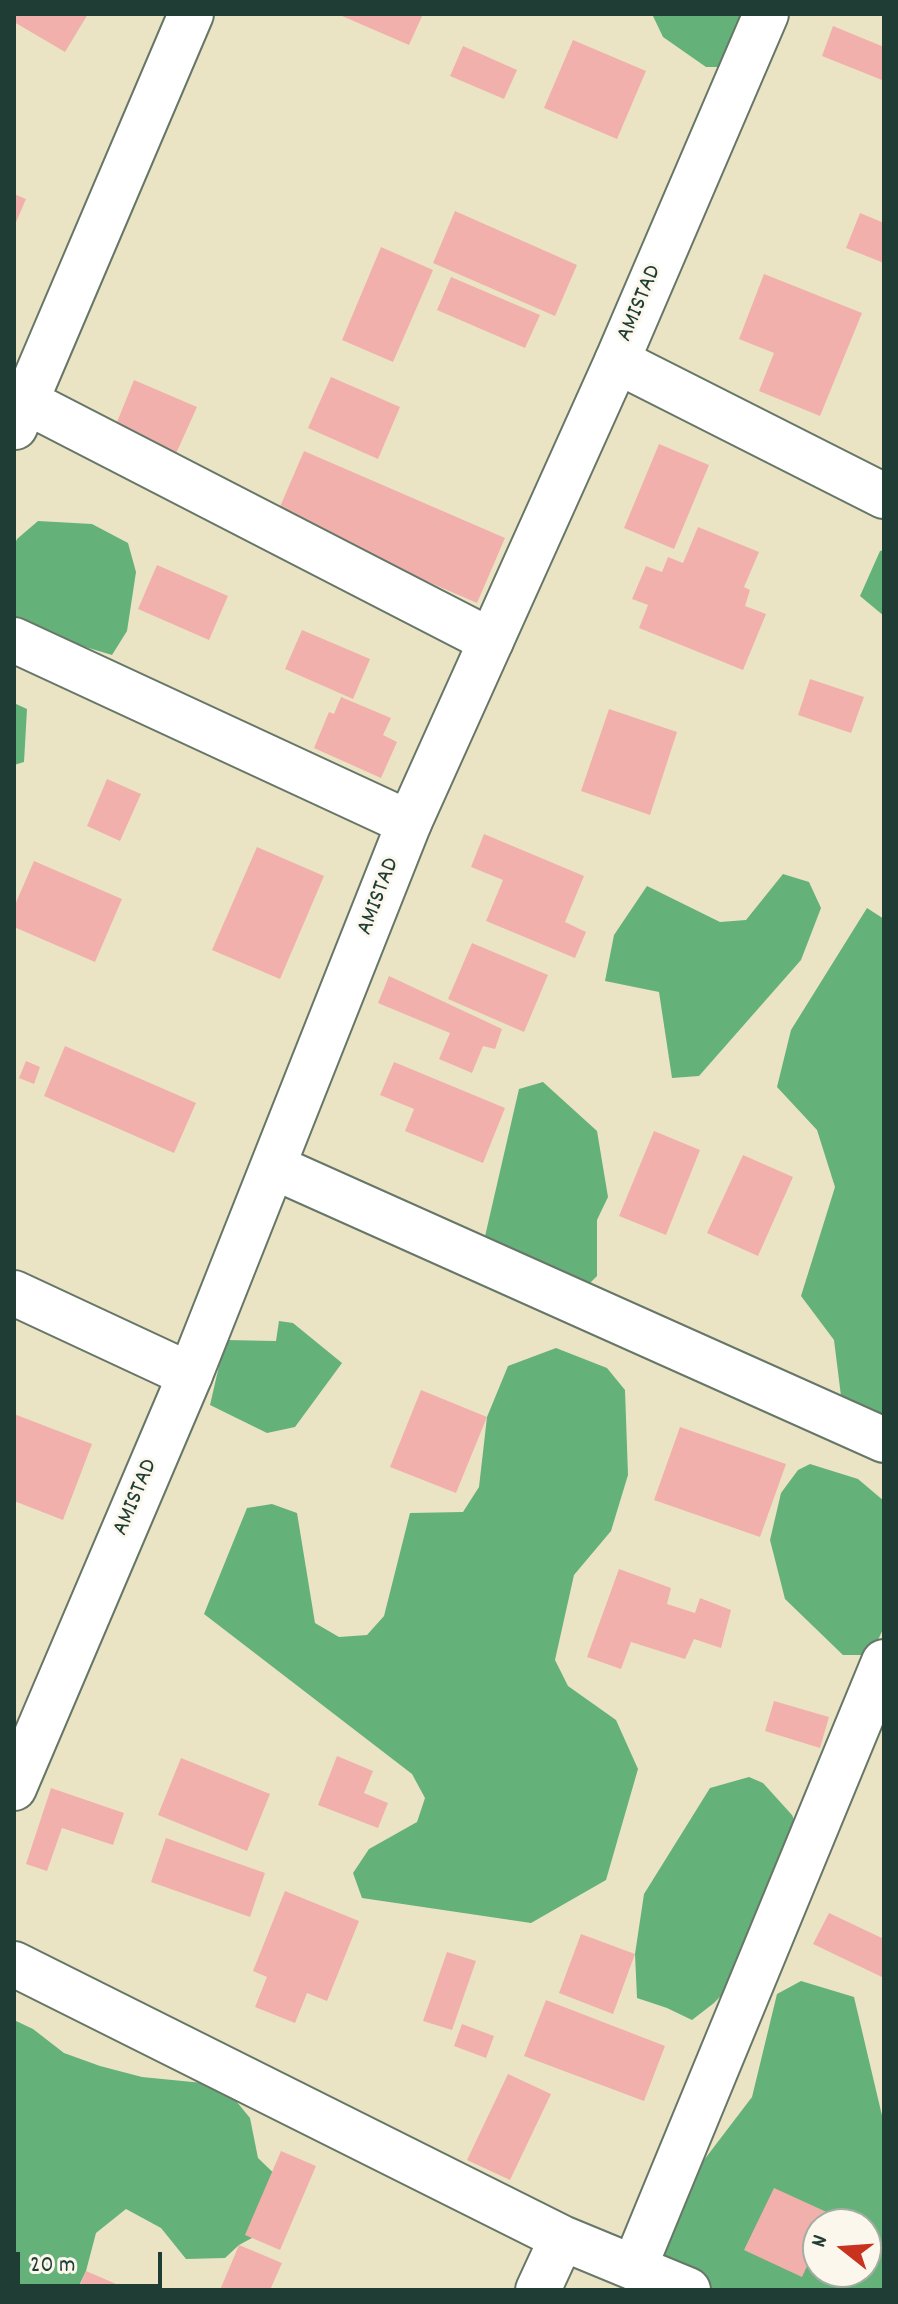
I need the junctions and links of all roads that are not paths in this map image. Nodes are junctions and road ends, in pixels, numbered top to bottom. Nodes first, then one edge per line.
1 (191, 14) edge
2 (766, 14) edge
3 (617, 361) junction
4 (20, 416) edge
5 (884, 496) edge
6 (14, 640) edge
7 (491, 641) junction
8 (409, 823) junction
9 (274, 1167) junction
10 (14, 1293) edge
11 (190, 1375) junction
12 (884, 1440) edge
13 (884, 1662) edge
14 (14, 1788) edge
15 (14, 1964) edge
16 (562, 2238) junction
17 (634, 2268) junction
18 (538, 2290) edge
19 (688, 2290) edge

1 - 4 street
2 - 3 street, AMISTAD
3 - 5 street
3 - 7 street, AMISTAD
4 - 7 street
6 - 8 street
7 - 8 street, AMISTAD
8 - 9 street, AMISTAD
9 - 11 street, AMISTAD
9 - 12 street
10 - 11 street
11 - 14 street, AMISTAD
13 - 17 street
15 - 16 street
16 - 17 street
16 - 18 street
17 - 19 street

